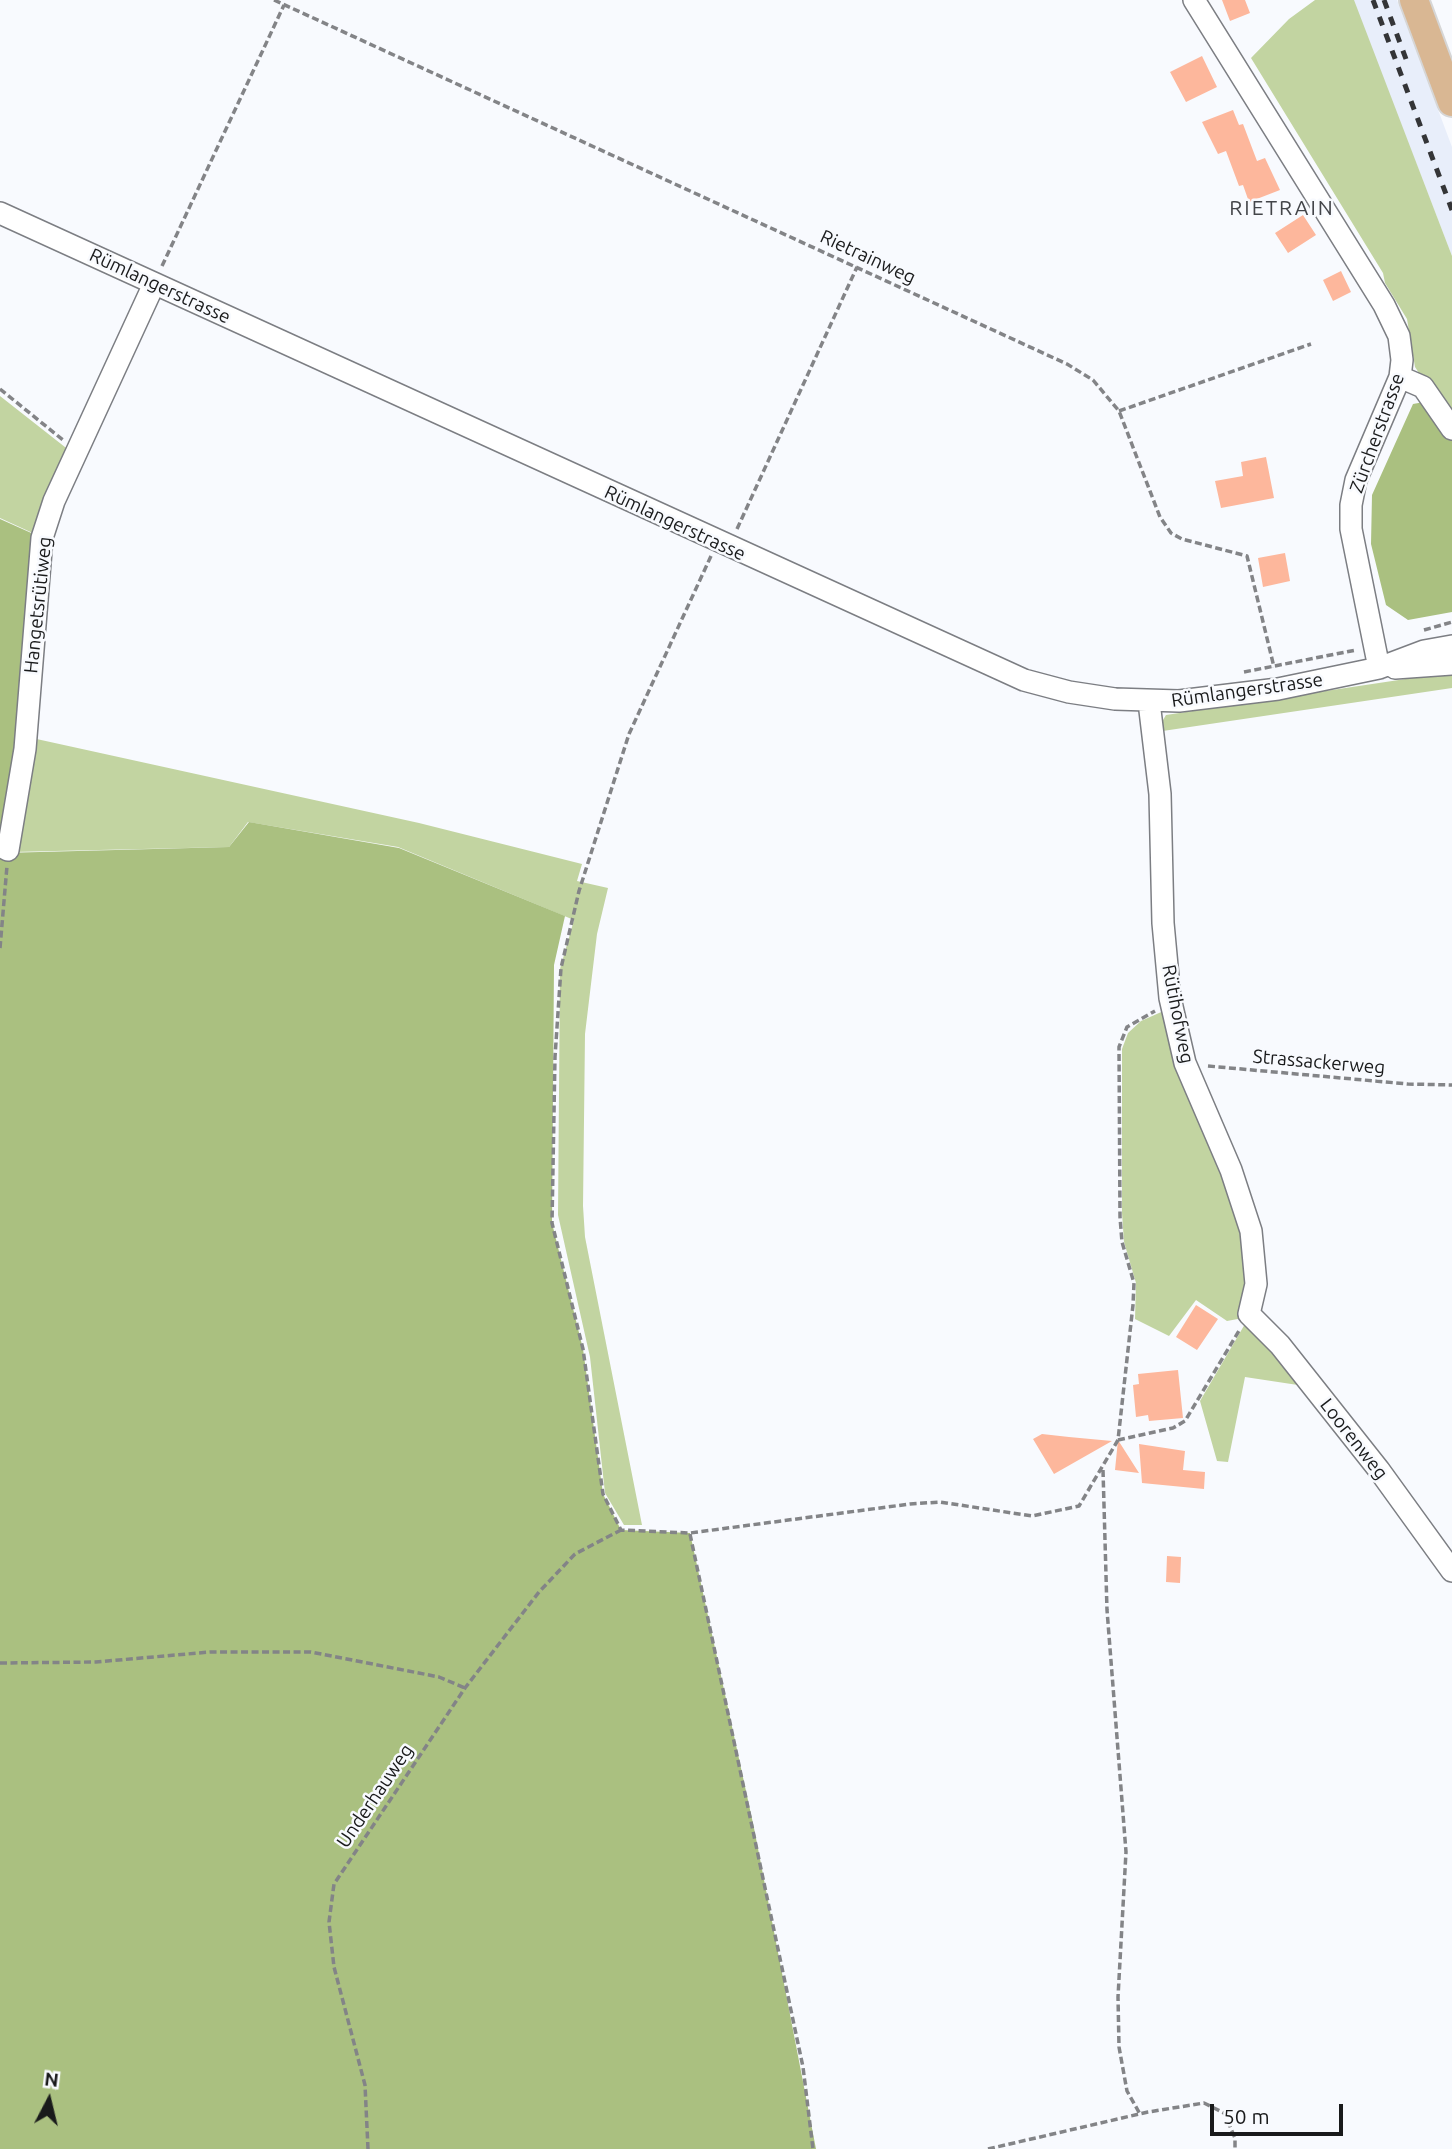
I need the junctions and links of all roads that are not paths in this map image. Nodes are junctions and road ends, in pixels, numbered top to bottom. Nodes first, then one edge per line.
1 (1194, 0) edge
2 (1414, 0) edge
3 (1452, 102) edge
4 (0, 213) edge
5 (154, 284) junction
6 (1400, 377) junction
7 (1452, 429) edge
8 (1452, 646) edge
9 (1452, 664) edge
10 (1379, 668) junction
11 (1149, 702) junction
12 (4, 848) edge
13 (1249, 1314) joint
14 (1452, 1571) edge

1 - 6 street, Zürcherstrasse
2 - 3 main road
4 - 5 street, Rümlangerstrasse
5 - 11 street, Rümlangerstrasse
5 - 12 street, Hangetsrütiweg
6 - 7 street
6 - 10 street, Zürcherstrasse
8 - 10 street, Rümlangerstrasse
9 - 10 street, Rümlangerstrasse
10 - 11 street, Rümlangerstrasse
11 - 13 street, Rütihofweg
13 - 14 street, Loorenweg

